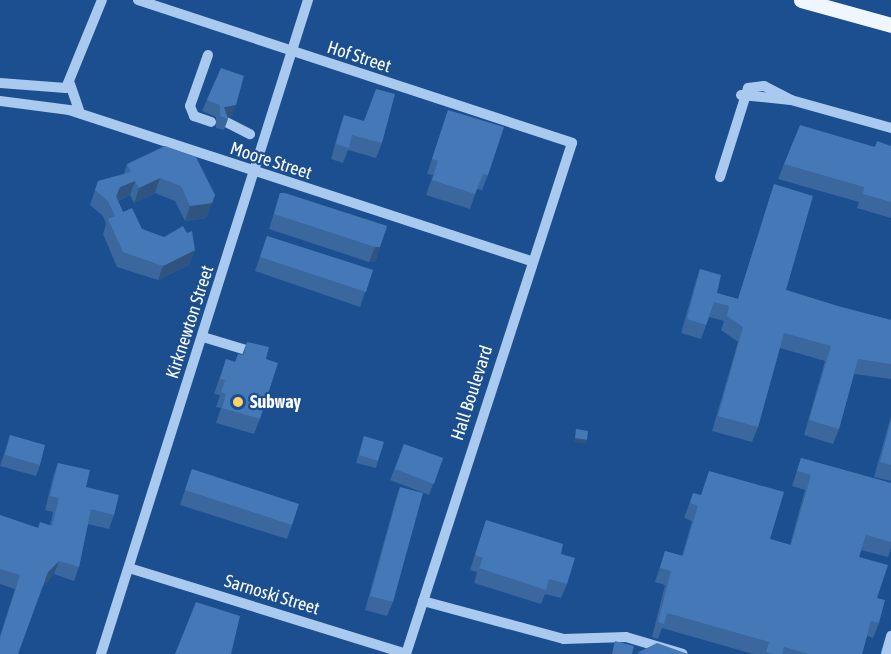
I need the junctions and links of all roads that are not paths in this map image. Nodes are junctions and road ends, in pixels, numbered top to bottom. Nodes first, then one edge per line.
1 (102, 0) edge
2 (138, 0) edge
3 (308, 0) edge
4 (801, 0) edge
5 (891, 25) edge
6 (293, 49) junction
7 (210, 56) dead end
8 (0, 83) edge
9 (70, 84) junction
10 (0, 101) edge
11 (81, 113) junction
12 (212, 120) dead end
13 (225, 124) edge
14 (891, 128) edge
15 (250, 134) dead end
16 (572, 143) joint
17 (255, 173) junction
18 (720, 177) dead end
19 (531, 261) junction
20 (203, 337) junction
21 (254, 352) edge
22 (129, 568) junction
23 (423, 601) junction
24 (891, 636) edge
25 (101, 654) edge
26 (406, 654) edge
27 (682, 654) edge
28 (886, 654) edge

1 - 9 street
2 - 6 street, Hof Street
3 - 6 street, Kirknewton Street
4 - 5 main road
6 - 16 street, Hof Street
6 - 17 street, Kirknewton Street
7 - 12 street
8 - 9 street
9 - 11 street
10 - 11 street, Moore Street
11 - 17 street, Moore Street
13 - 15 street
14 - 18 street
16 - 19 street, Hall Boulevard
17 - 19 street, Moore Street
17 - 20 street, Kirknewton Street
19 - 23 street, Hall Boulevard
20 - 21 street
20 - 22 street, Kirknewton Street
22 - 25 street, Kirknewton Street
22 - 26 street, Sarnoski Street
23 - 26 street, Hall Boulevard
23 - 27 street
24 - 28 street

